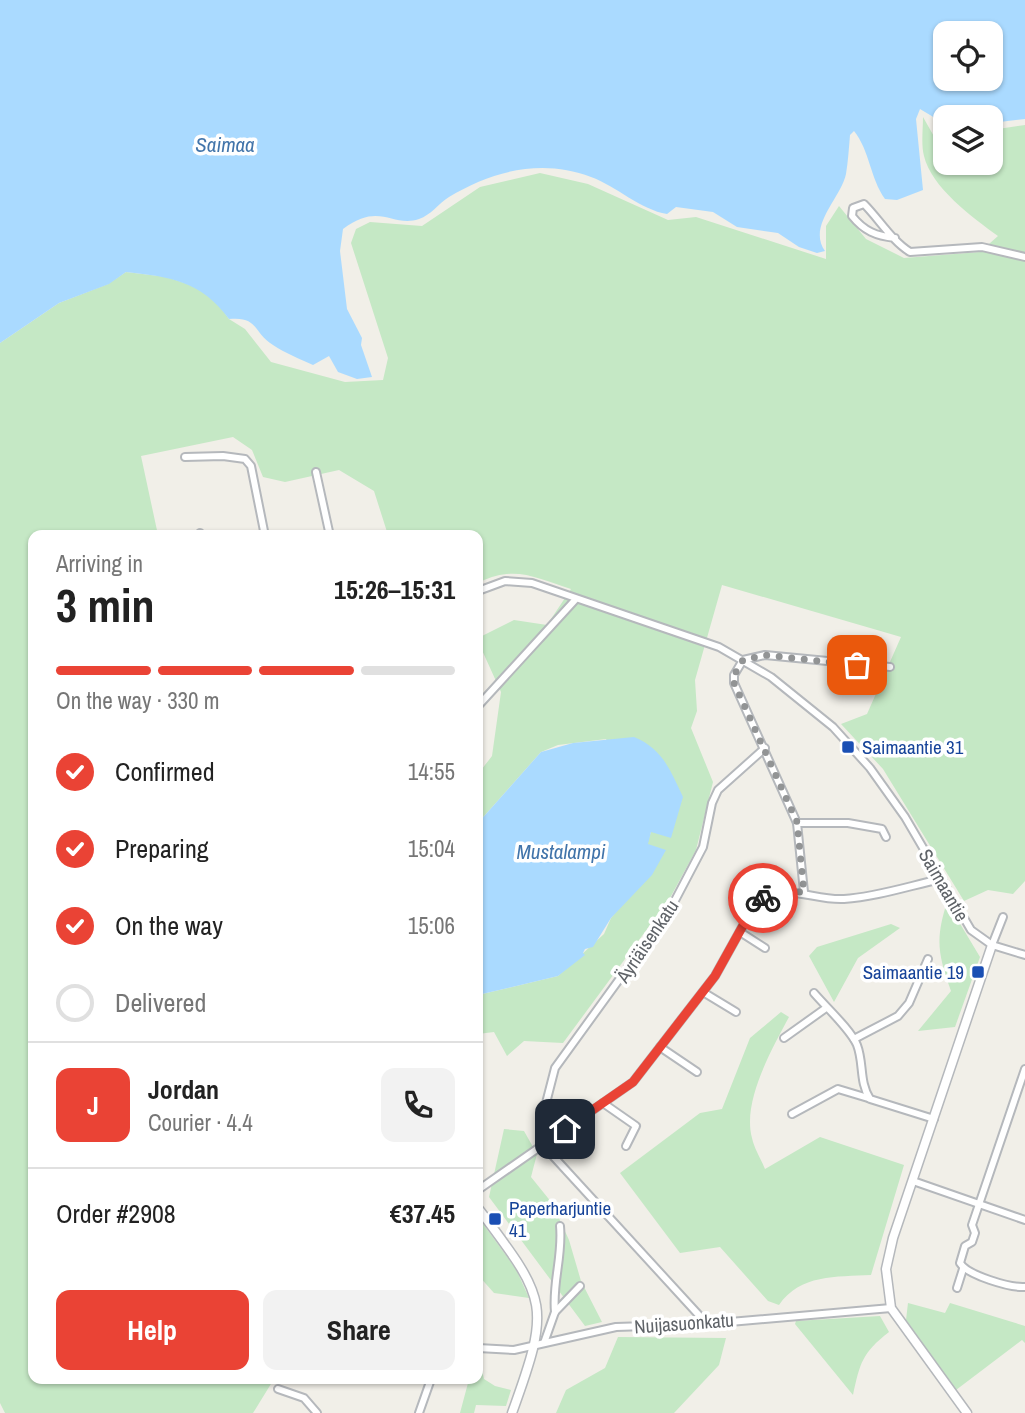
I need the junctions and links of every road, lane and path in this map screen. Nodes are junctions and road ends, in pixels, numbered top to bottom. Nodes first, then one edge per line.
1 (895, 238) junction
2 (1025, 257) edge
3 (185, 457) dead end
4 (316, 472) dead end
5 (264, 530) edge
6 (329, 530) edge
7 (483, 589) edge
8 (575, 600) junction
9 (743, 660) junction
10 (890, 667) dead end
11 (483, 701) edge
12 (765, 748) junction
13 (797, 822) junction
14 (886, 837) dead end
15 (940, 879) junction
16 (804, 892) junction
17 (1003, 918) dead end
18 (740, 932) junction
19 (992, 945) junction
20 (765, 947) dead end
21 (1025, 955) edge
22 (928, 959) dead end
23 (703, 992) junction
24 (814, 993) dead end
25 (826, 1008) junction
26 (736, 1012) dead end
27 (784, 1038) dead end
28 (854, 1039) junction
29 (660, 1047) junction
30 (1025, 1069) edge
31 (697, 1072) dead end
32 (870, 1099) junction
33 (603, 1103) junction
34 (792, 1114) dead end
35 (934, 1119) junction
36 (544, 1143) junction
37 (626, 1146) dead end
38 (913, 1181) junction
39 (483, 1186) edge
40 (979, 1204) junction
41 (483, 1215) edge
42 (1025, 1220) edge
43 (559, 1226) dead end
44 (963, 1269) junction
45 (580, 1286) dead end
46 (1025, 1287) edge
47 (957, 1288) dead end
48 (891, 1308) junction
49 (555, 1312) junction
50 (707, 1324) junction
51 (539, 1344) junction
52 (483, 1348) edge
53 (429, 1384) edge
54 (278, 1389) dead end
55 (317, 1413) edge
56 (419, 1413) edge
57 (512, 1413) edge
58 (967, 1413) edge

1 - 1 street
1 - 2 street
3 - 5 street
4 - 6 street
7 - 8 street, Saimaantie
8 - 9 street, Saimaantie
8 - 11 street
9 - 10 street
9 - 12 street
9 - 15 street, Saimaantie
12 - 13 street
12 - 36 street, Äyriäisenkatu
13 - 14 street
13 - 16 street
15 - 16 street
15 - 19 street, Saimaantie
16 - 18 street
17 - 19 street
18 - 20 street
18 - 23 street
19 - 21 street
19 - 35 street
22 - 28 street
23 - 26 street
23 - 29 street
24 - 25 street
25 - 27 street
25 - 28 street
28 - 32 street
29 - 31 street
29 - 33 street
30 - 40 street
32 - 34 street
32 - 35 street
33 - 36 street
33 - 37 street
35 - 38 street
36 - 39 street
36 - 50 street
38 - 40 street
38 - 48 street
40 - 42 street
40 - 44 street
41 - 51 street
43 - 49 street
44 - 46 street
44 - 47 street
45 - 49 street
48 - 50 street, Nuijasuonkatu
48 - 58 street
49 - 51 street
50 - 51 street, Nuijasuonkatu
51 - 52 street, Nuijasuonkatu
51 - 57 street
53 - 56 street
54 - 55 street

